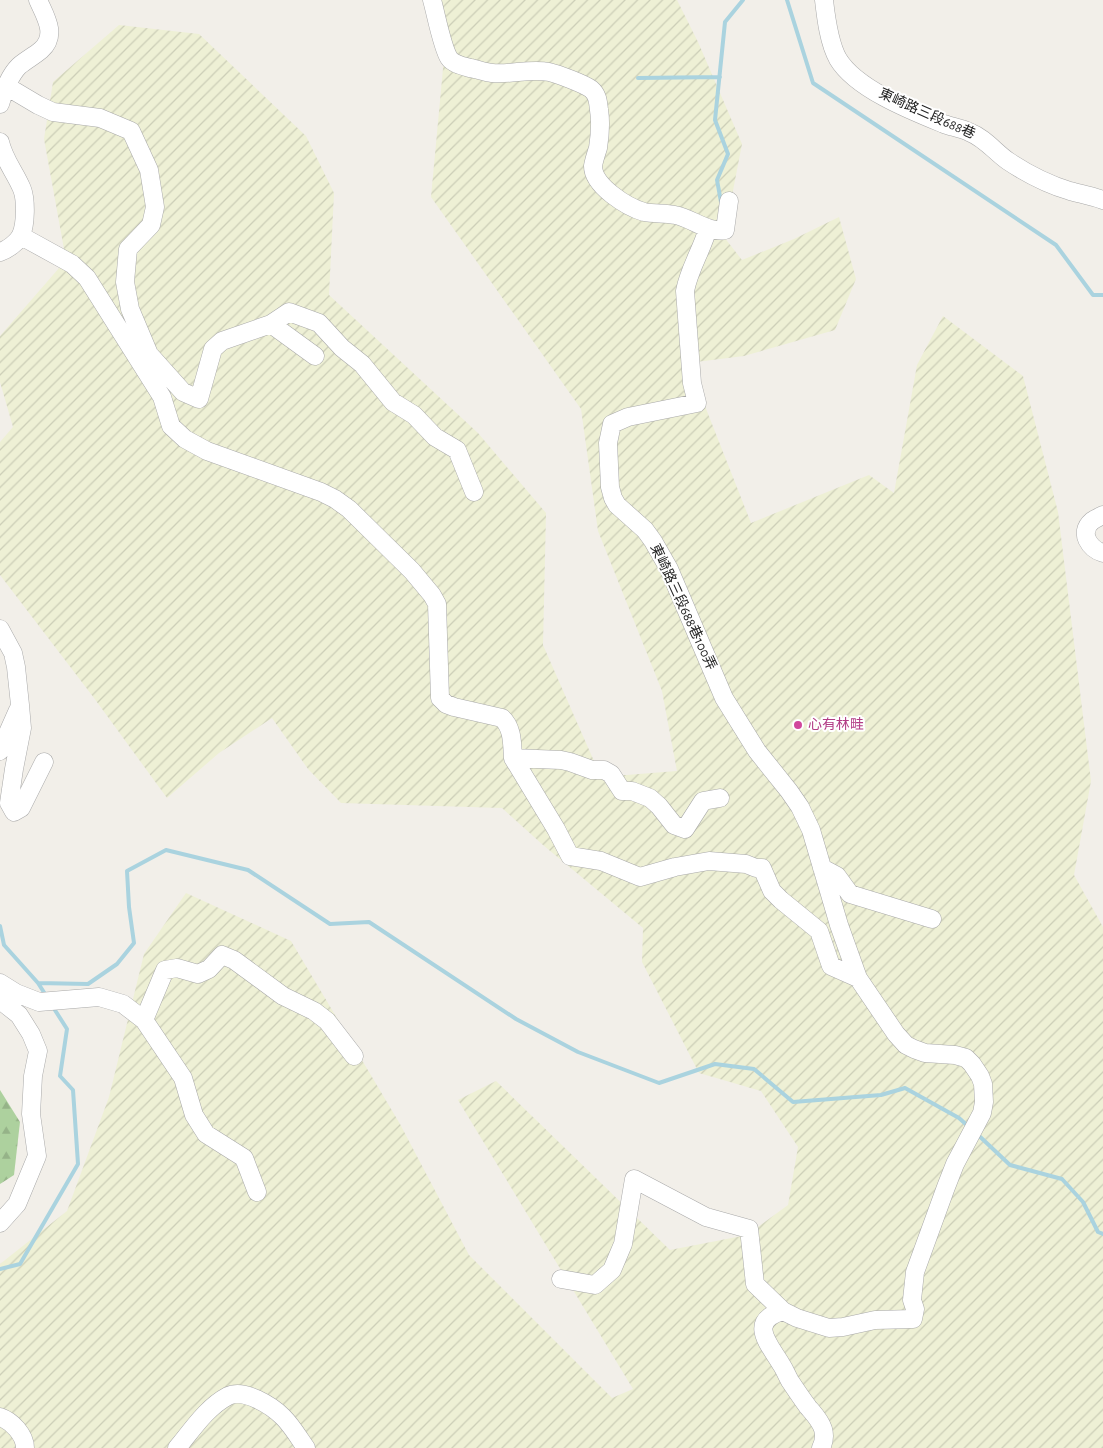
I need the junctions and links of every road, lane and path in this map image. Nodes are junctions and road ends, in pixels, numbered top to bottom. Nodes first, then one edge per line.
1 (38, 0) edge
2 (432, 0) edge
3 (824, 0) edge
4 (6, 86) junction
5 (0, 104) edge
6 (0, 142) edge
7 (1103, 200) edge
8 (729, 201) dead end
9 (708, 228) junction
10 (21, 236) junction
11 (0, 252) edge
12 (271, 324) junction
13 (315, 356) dead end
14 (474, 492) dead end
15 (1103, 516) edge
16 (1103, 553) edge
17 (0, 629) edge
18 (20, 705) junction
19 (0, 751) edge
20 (513, 758) junction
21 (44, 762) dead end
22 (720, 798) dead end
23 (822, 868) junction
24 (932, 920) dead end
25 (858, 978) junction
26 (0, 983) edge
27 (0, 1000) edge
28 (144, 1020) junction
29 (354, 1056) dead end
30 (257, 1192) dead end
31 (0, 1222) edge
32 (562, 1279) dead end
33 (783, 1311) junction
34 (0, 1417) edge
35 (25, 1448) edge
36 (177, 1448) edge
37 (306, 1448) edge
38 (821, 1448) edge

1 - 4 street
2 - 9 street
3 - 7 street, 東崎路三段688巷
4 - 5 street
4 - 12 street
6 - 10 street
8 - 9 street
9 - 23 street, 東崎路三段688巷100弄
10 - 11 street
10 - 20 street
12 - 13 street
12 - 14 street
15 - 16 street
17 - 18 street
18 - 19 street
18 - 21 street
20 - 22 street
20 - 25 street
23 - 24 street
23 - 25 street, 東崎路三段688巷100弄
25 - 33 street, 東崎路三段688巷100弄
26 - 28 street
27 - 31 street
28 - 29 street
28 - 30 street
32 - 33 street
33 - 38 street
34 - 35 street
36 - 37 street

